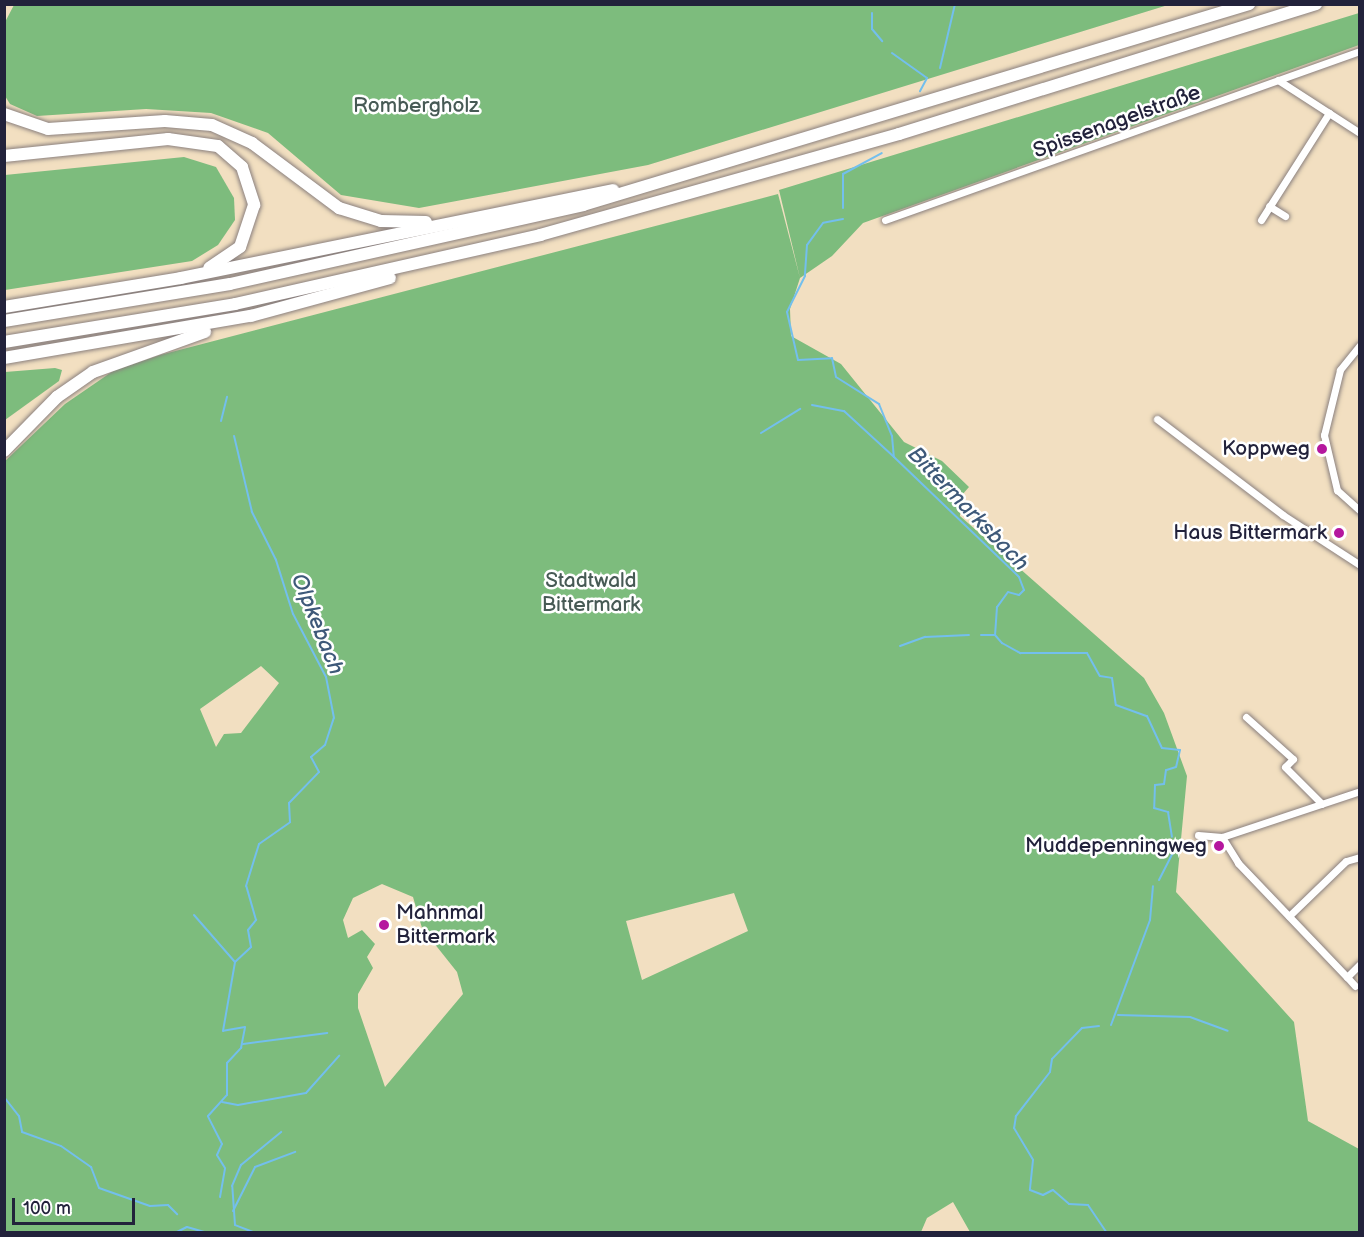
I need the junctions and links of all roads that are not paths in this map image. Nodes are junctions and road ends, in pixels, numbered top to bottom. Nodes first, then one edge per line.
1 (1249, 4) edge
2 (1316, 4) edge
3 (1359, 51) edge
4 (1278, 80) junction
5 (1329, 113) junction
6 (4, 114) edge
7 (1359, 133) edge
8 (4, 156) edge
9 (663, 183) junction
10 (1269, 206) junction
11 (1285, 216) dead end
12 (465, 219) junction
13 (885, 220) dead end
14 (1261, 220) dead end
15 (421, 265) junction
16 (181, 278) junction
17 (4, 307) edge
18 (251, 316) junction
19 (4, 321) edge
20 (4, 342) edge
21 (1359, 345) edge
22 (4, 358) edge
23 (1157, 419) dead end
24 (4, 451) edge
25 (1359, 511) edge
26 (1359, 565) edge
27 (1246, 717) dead end
28 (1359, 791) edge
29 (1322, 804) junction
30 (1198, 835) dead end
31 (1222, 837) junction
32 (1359, 857) edge
33 (1289, 916) junction
34 (1359, 964) edge
35 (1347, 976) junction
36 (1355, 986) dead end

1 - 9 highway
2 - 15 highway
3 - 4 street, Spissenagelstraße
4 - 5 street
4 - 13 street, Spissenagelstraße
5 - 7 street
5 - 10 street
6 - 12 highway
8 - 16 highway
9 - 12 highway
9 - 19 highway
10 - 11 street
10 - 14 street
12 - 16 highway
15 - 18 highway
15 - 20 highway
16 - 17 highway
18 - 22 highway
18 - 24 highway
21 - 25 street
23 - 26 street
27 - 29 street
28 - 29 street
29 - 31 street
30 - 31 street
31 - 33 street
32 - 33 street
33 - 35 street
34 - 35 street
35 - 36 street

